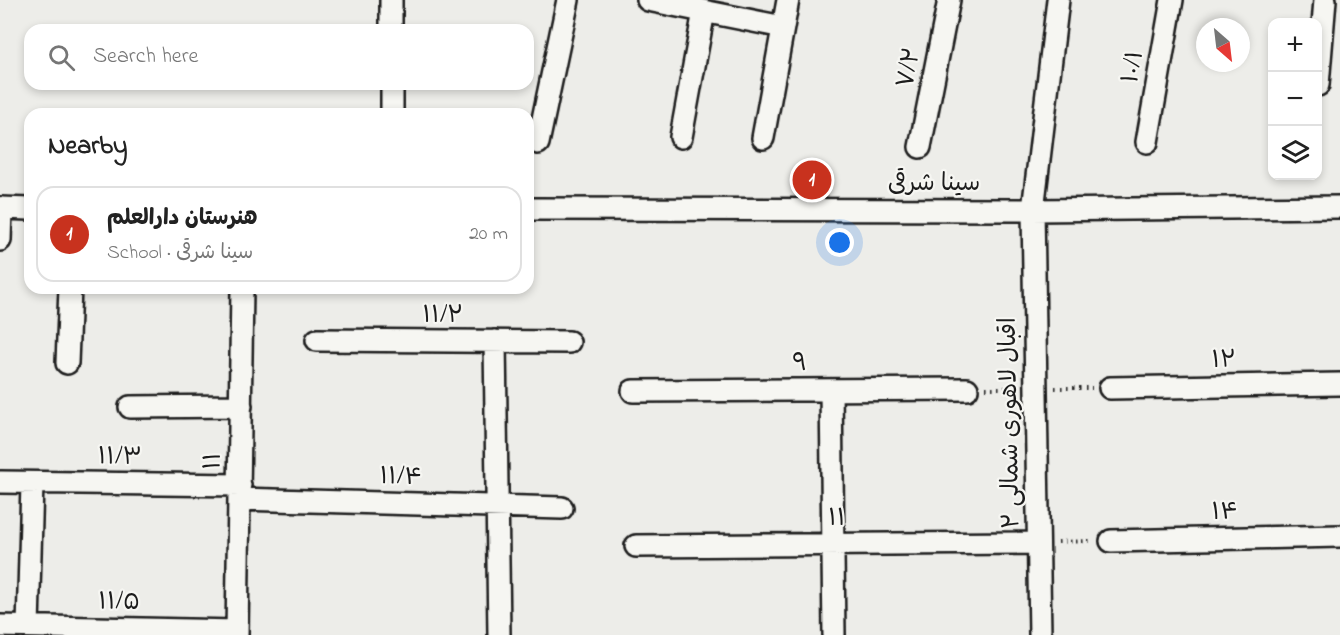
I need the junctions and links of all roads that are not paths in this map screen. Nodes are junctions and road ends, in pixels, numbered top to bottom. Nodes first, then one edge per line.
1 (391, 0) edge
2 (568, 0) edge
3 (648, 0) edge
4 (788, 0) edge
5 (950, 0) edge
6 (1058, 0) edge
7 (1172, 0) edge
8 (1325, 0) edge
9 (704, 11) junction
10 (391, 24) edge
11 (783, 27) junction
12 (1318, 72) edge
13 (392, 90) edge
14 (392, 108) edge
15 (681, 137) dead end
16 (763, 138) dead end
17 (1147, 142) dead end
18 (538, 143) dead end
19 (920, 147) dead end
20 (1340, 207) edge
21 (1, 208) edge
22 (24, 208) edge
23 (534, 209) edge
24 (1033, 210) junction
25 (0, 240) edge
26 (70, 294) edge
27 (242, 294) edge
28 (317, 340) dead end
29 (495, 341) junction
30 (569, 342) dead end
31 (67, 363) dead end
32 (1340, 384) edge
33 (967, 388) dead end
34 (1110, 388) dead end
35 (831, 390) junction
36 (633, 392) dead end
37 (241, 406) junction
38 (130, 407) dead end
39 (0, 482) edge
40 (32, 483) junction
41 (239, 492) junction
42 (497, 507) junction
43 (562, 508) dead end
44 (1340, 536) edge
45 (1111, 541) road end
46 (1038, 543) junction
47 (833, 545) junction
48 (636, 546) dead end
49 (0, 626) edge
50 (28, 627) junction
51 (237, 633) edge
52 (499, 635) edge
53 (834, 635) edge
54 (1040, 635) edge

1 - 10 street
2 - 18 street
3 - 9 street
4 - 11 street
5 - 19 street, ۷/۲
6 - 24 street, اقبال لاهوری شمالی ۲
7 - 17 street, ۱۰/۱
8 - 12 street
9 - 11 street
9 - 15 street
11 - 16 street
13 - 14 street
20 - 24 street, سینا شرقی
21 - 22 street
21 - 25 street
23 - 24 street, سینا شرقی
24 - 46 street, اقبال لاهوری شمالی ۲
26 - 31 street
27 - 37 street, ۱۱
28 - 29 street, ۱۱/۲
29 - 30 street, ۱۱/۲
29 - 42 street
32 - 34 street, ۱۲
33 - 35 street, ۹
35 - 36 street, ۹
35 - 47 street
37 - 38 street
37 - 41 street, ۱۱
39 - 40 street, ۱۱/۳
40 - 41 street, ۱۱/۳
40 - 50 street
41 - 42 street, ۱۱/۴
41 - 51 street, ۱۱
42 - 43 street, ۱۱/۴
42 - 52 street
44 - 45 street, ۱۴
46 - 47 street, ۱۱
46 - 54 street, اقبال لاهوری شمالی ۲
47 - 48 street, ۱۱
47 - 53 street
49 - 50 street, ۱۱/۵
50 - 51 street, ۱۱/۵

